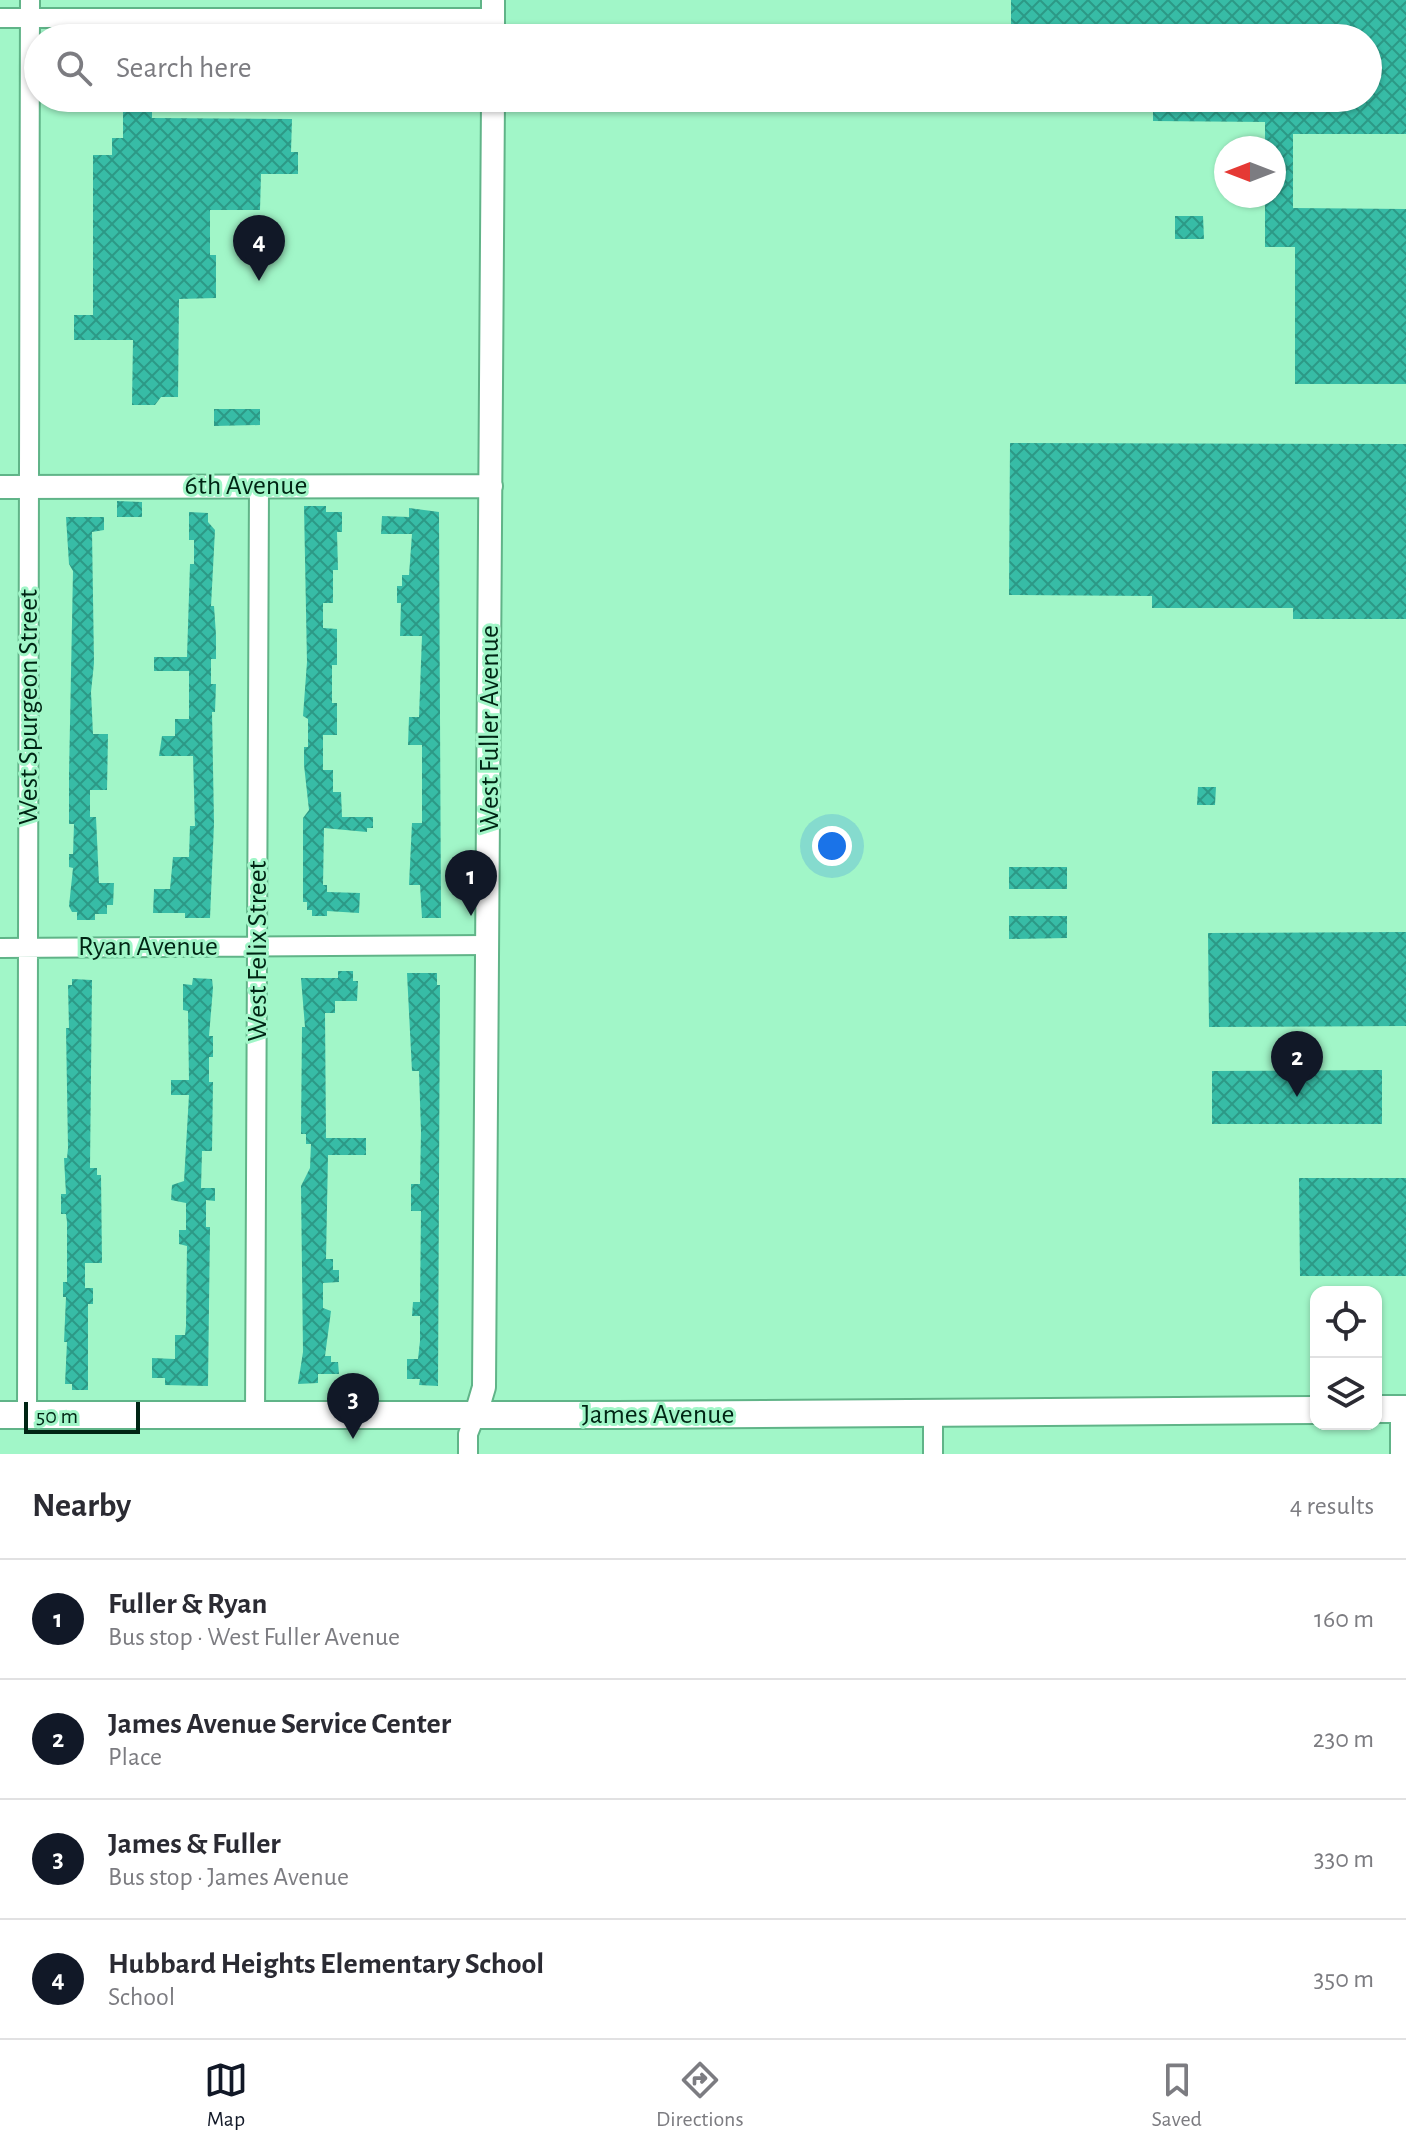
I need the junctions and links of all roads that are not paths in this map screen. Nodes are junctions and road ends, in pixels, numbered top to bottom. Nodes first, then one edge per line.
1 (30, 9) edge
2 (255, 9) edge
3 (0, 18) edge
4 (493, 19) edge
5 (30, 112) edge
6 (493, 112) edge
7 (259, 486) junction
8 (491, 486) junction
9 (0, 487) edge
10 (29, 487) junction
11 (488, 945) junction
12 (259, 946) junction
13 (0, 948) edge
14 (29, 948) junction
15 (1394, 1409) edge
16 (1310, 1410) edge
17 (933, 1412) junction
18 (476, 1414) junction
19 (0, 1415) edge
20 (27, 1415) junction
21 (255, 1415) junction
22 (468, 1454) edge
23 (933, 1454) edge
24 (1400, 1454) edge

1 - 2 street
1 - 3 street
2 - 4 street
5 - 10 street, West Spurgeon Street
6 - 8 street, West Fuller Avenue
7 - 8 street, 6th Avenue
7 - 10 street, 6th Avenue
7 - 12 street, West Felix Street
8 - 11 street, West Fuller Avenue
9 - 10 street, 6th Avenue
10 - 14 street, West Spurgeon Street
11 - 12 street, Ryan Avenue
11 - 18 street, West Fuller Avenue
12 - 14 street, Ryan Avenue
12 - 21 street, West Felix Street
13 - 14 street, Ryan Avenue
14 - 20 street, West Spurgeon Street
15 - 24 street
16 - 17 main road, James Avenue
17 - 18 main road, James Avenue
17 - 23 street
18 - 21 main road, James Avenue
18 - 22 street, West Fuller Avenue
19 - 20 main road, James Avenue
20 - 21 main road, James Avenue

